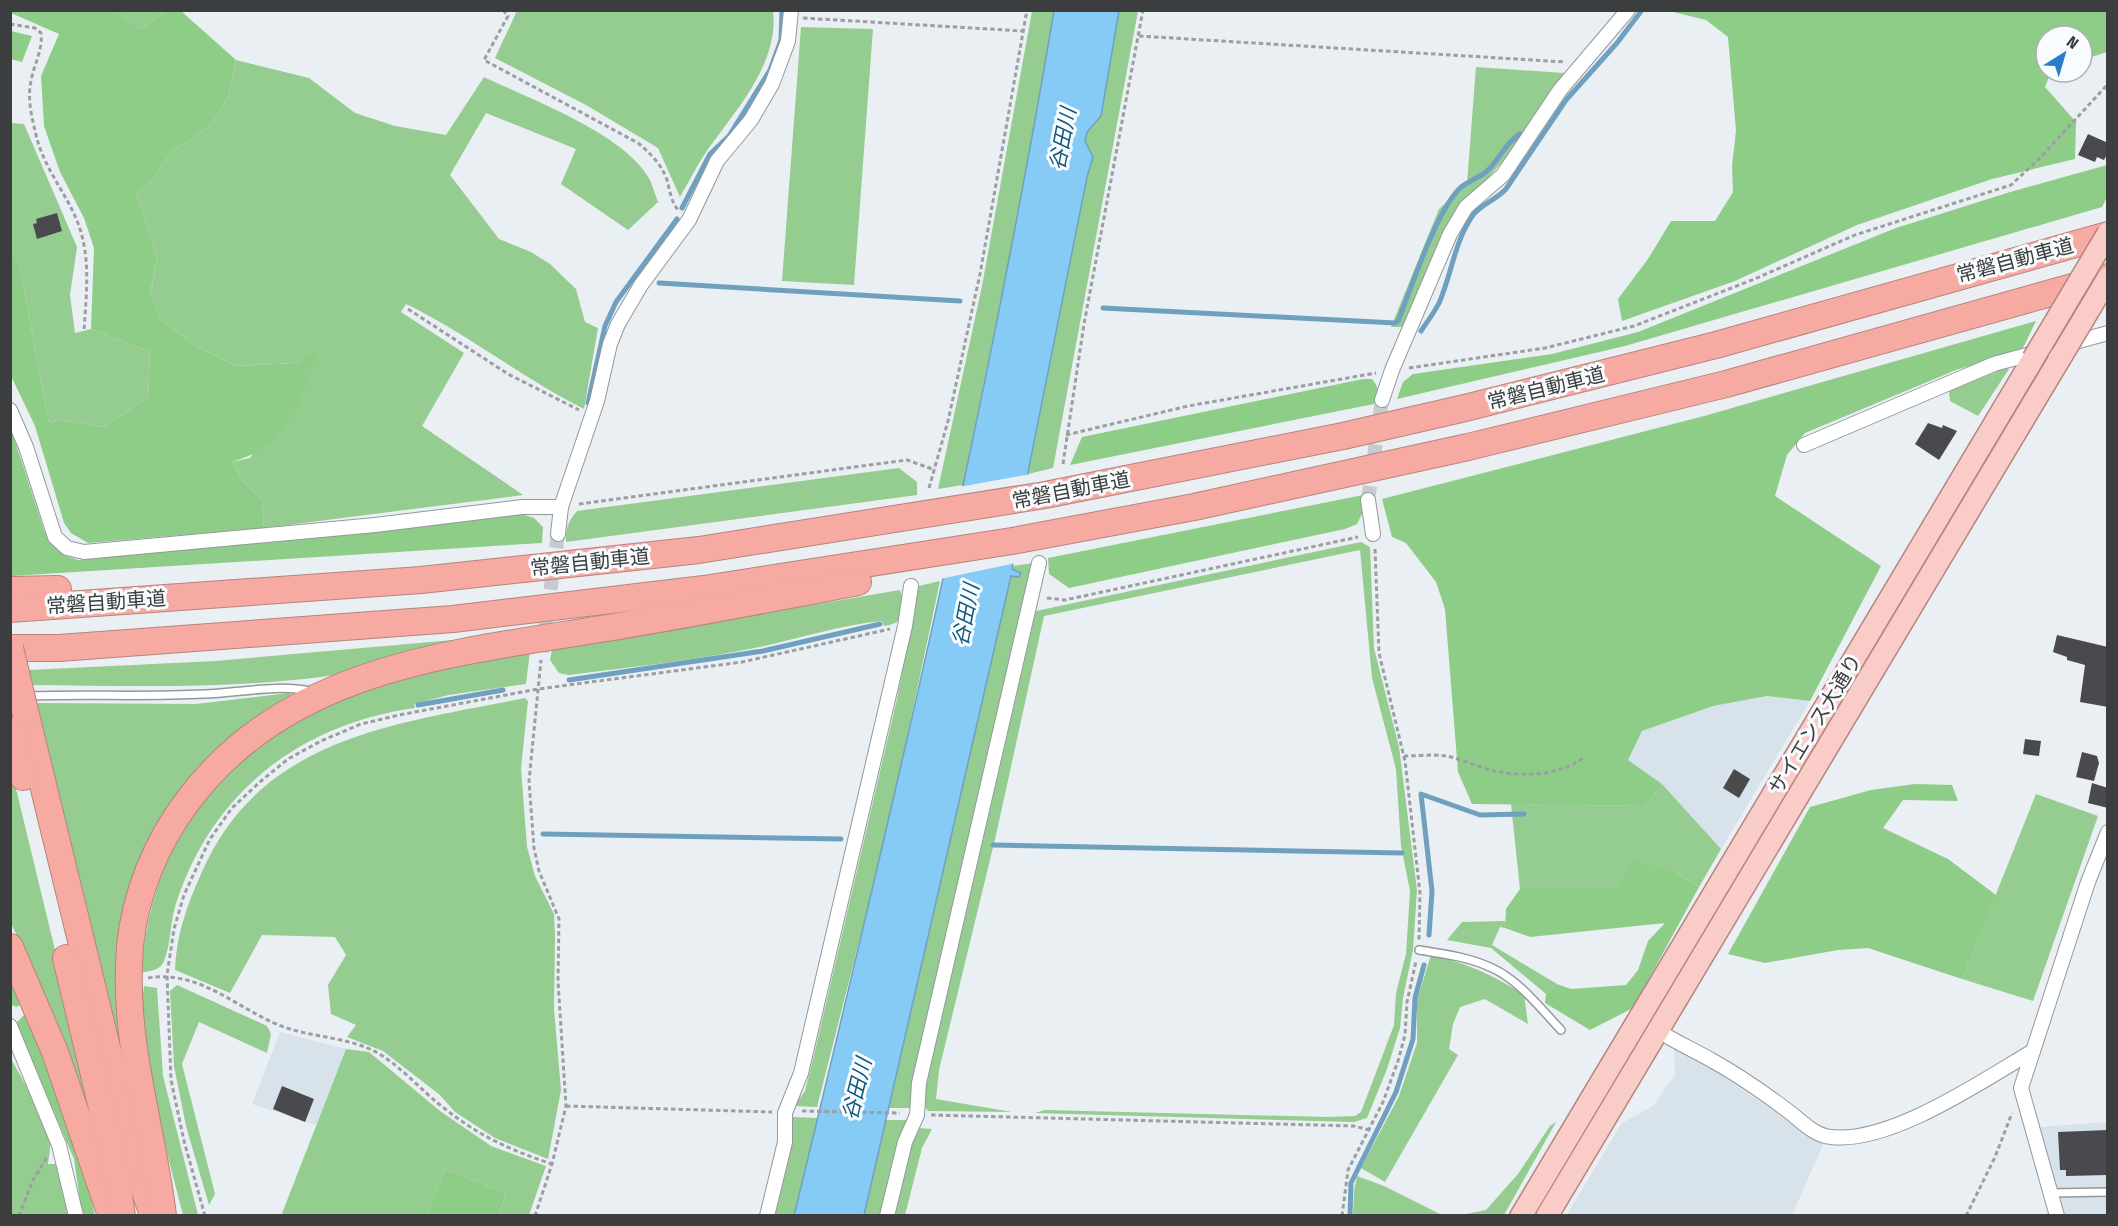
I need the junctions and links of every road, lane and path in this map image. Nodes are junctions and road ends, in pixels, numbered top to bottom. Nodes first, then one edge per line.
1 (503, 10) edge
2 (1027, 10) edge
3 (1143, 10) edge
4 (1628, 10) edge
5 (792, 14) edge
6 (10, 24) edge
7 (1023, 30) junction
8 (1139, 36) junction
9 (1580, 68) junction
10 (2108, 84) edge
11 (689, 220) junction
12 (2108, 234) edge
13 (2108, 278) edge
14 (408, 309) dead end
15 (84, 331) dead end
16 (2108, 333) edge
17 (1392, 370) junction
18 (1382, 400) tunnel mouth
19 (10, 410) edge
20 (592, 416) junction
21 (1066, 435) junction
22 (1804, 445) dead end
23 (1063, 464) dead end
24 (935, 470) junction
25 (929, 488) dead end
26 (1368, 500) tunnel mouth
27 (561, 507) junction
28 (558, 534) tunnel mouth
29 (1373, 534) junction
30 (1039, 562) dead end
31 (919, 571) junction
32 (421, 580) junction
33 (10, 590) edge
34 (1032, 597) junction
35 (10, 609) edge
36 (905, 626) junction
37 (10, 648) edge
38 (542, 652) tunnel mouth
39 (538, 689) junction
40 (322, 694) junction
41 (16, 713) edge
42 (1404, 756) junction
43 (1583, 758) dead end
44 (2108, 832) edge
45 (10, 947) edge
46 (1419, 950) junction
47 (167, 975) junction
48 (144, 978) dead end
49 (10, 1026) edge
50 (1562, 1030) dead end
51 (1657, 1030) junction
52 (2033, 1051) junction
53 (2021, 1088) junction
54 (566, 1106) junction
55 (789, 1112) junction
56 (917, 1114) junction
57 (1369, 1130) junction
58 (59, 1145) junction
59 (552, 1164) junction
60 (2108, 1192) edge
61 (2050, 1193) junction
62 (19, 1215) edge
63 (76, 1215) edge
64 (111, 1215) edge
65 (122, 1215) edge
66 (154, 1215) edge
67 (163, 1215) edge
68 (205, 1215) edge
69 (535, 1215) edge
70 (767, 1215) edge
71 (887, 1215) edge
72 (1342, 1215) edge
73 (1521, 1215) edge
74 (1547, 1215) edge
75 (1966, 1215) edge
76 (2057, 1215) edge

1 - 11 path
2 - 7 path
3 - 8 path
4 - 9 street
5 - 7 path
5 - 11 street
6 - 15 path
7 - 24 path
8 - 9 path
8 - 21 path
9 - 17 street
10 - 17 path
11 - 20 street
12 - 32 highway, 常磐自動車道
12 - 73 main road, サイエンス大通り, bridge
13 - 31 highway, 常磐自動車道
13 - 51 main road, サイエンス大通り, bridge
14 - 20 path
16 - 22 street
17 - 18 street
17 - 21 path
19 - 27 street
20 - 27 street
21 - 23 path
24 - 25 path
24 - 27 path
26 - 29 street
27 - 28 street
29 - 34 path
29 - 42 path
30 - 34 street
31 - 36 street
31 - 37 highway, 常磐自動車道
31 - 40 highway
32 - 33 highway
32 - 35 highway, 常磐自動車道
34 - 56 street
36 - 39 path
36 - 55 street
37 - 41 highway, bridge
38 - 39 path
39 - 47 path
39 - 54 path
40 - 41 lane
40 - 67 highway
41 - 65 highway
41 - 66 highway
42 - 43 path
42 - 46 path
44 - 52 street
45 - 64 highway
46 - 50 lane
46 - 57 path
47 - 48 path
47 - 59 path
47 - 68 path
49 - 58 street
51 - 52 street
51 - 74 main road, サイエンス大通り
52 - 53 street
53 - 61 street
53 - 75 path
54 - 55 path
54 - 59 path
55 - 56 path
55 - 70 street
56 - 57 path
56 - 71 street
57 - 72 path
58 - 62 path
58 - 63 street
59 - 69 path
60 - 61 lane
61 - 76 street

